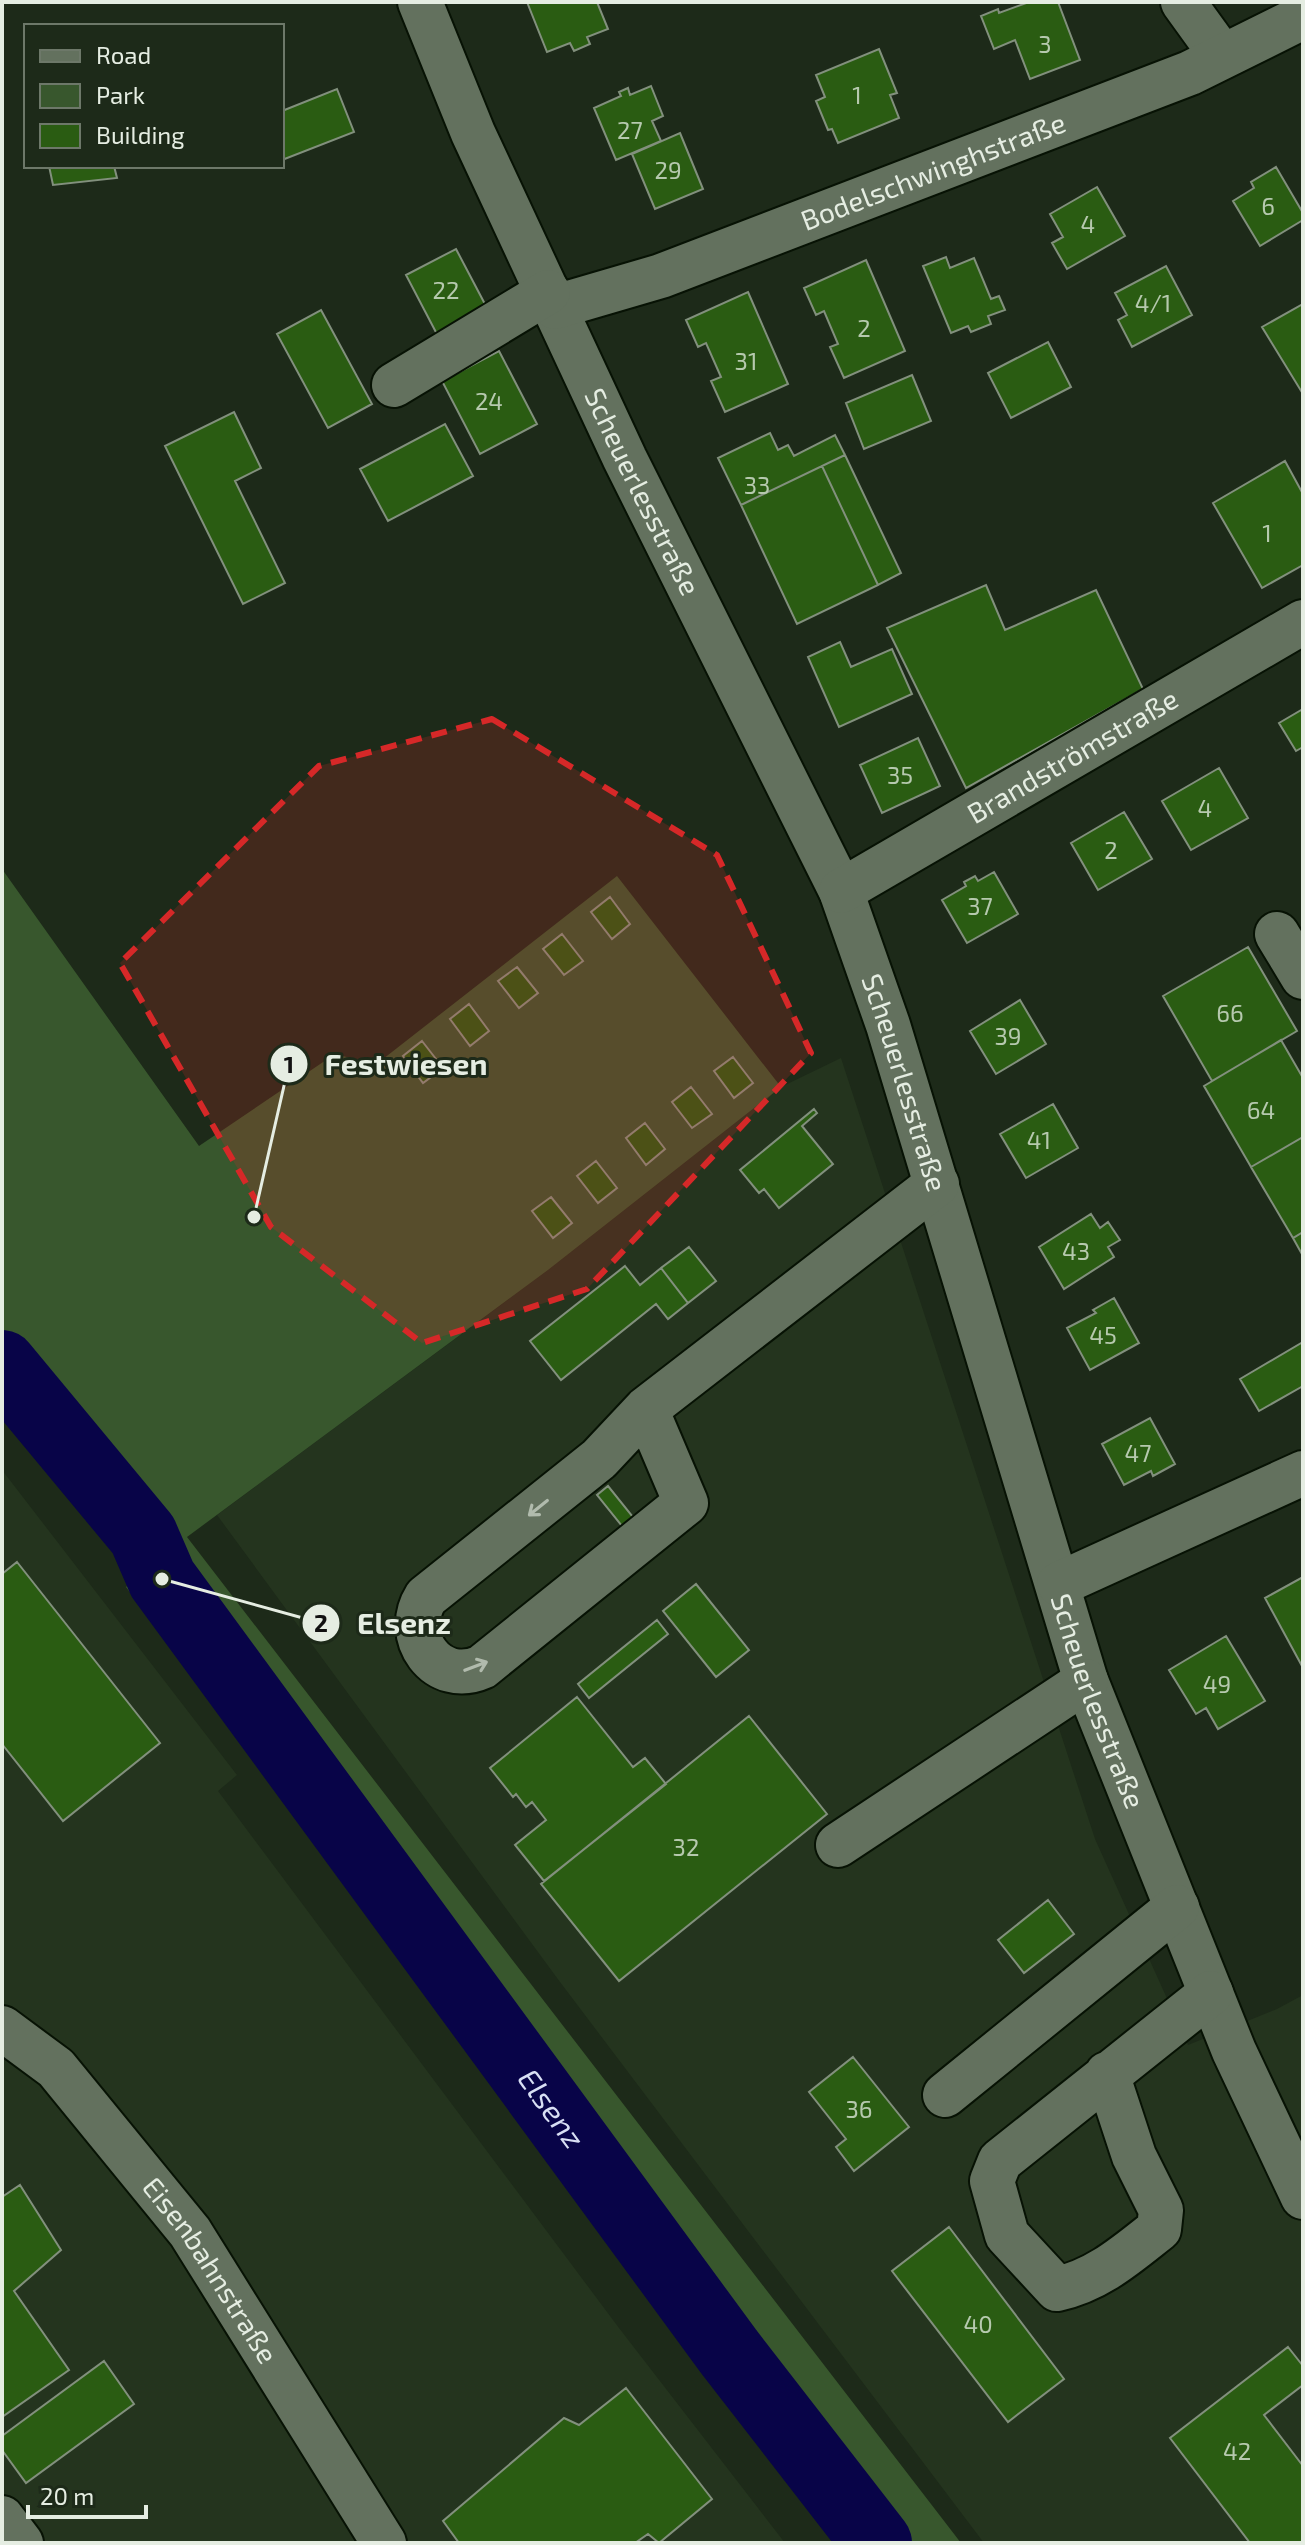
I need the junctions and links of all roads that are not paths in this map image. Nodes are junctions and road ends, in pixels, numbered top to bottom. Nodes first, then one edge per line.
1 (420, 2) edge
2 (1183, 2) edge
3 (1303, 17) edge
4 (1222, 56) junction
5 (552, 300) junction
6 (394, 385) dead end
7 (1303, 622) edge
8 (841, 891) junction
9 (1277, 934) dead end
10 (1303, 977) edge
11 (937, 1184) junction
12 (646, 1409) junction
13 (1303, 1473) edge
14 (1059, 1584) junction
15 (1086, 1681) junction
16 (838, 1845) dead end
17 (1177, 1907) junction
18 (1211, 1993) junction
19 (2, 2028) edge
20 (1107, 2074) junction
21 (945, 2095) dead end
22 (1303, 2197) edge
23 (2, 2518) edge
24 (21, 2543) edge
25 (384, 2543) edge

1 - 5 street, Scheuerlesstraße
2 - 4 street
3 - 4 street, Bodelschwinghstraße
4 - 5 street, Bodelschwinghstraße
5 - 6 street, Bodelschwinghstraße
5 - 8 street, Scheuerlesstraße
7 - 8 street, Brandströmstraße
8 - 11 street, Scheuerlesstraße
9 - 10 street
11 - 12 street
11 - 14 street, Scheuerlesstraße
12 -> 12 street
13 - 14 street
14 - 15 street, Scheuerlesstraße
15 - 16 street
15 - 17 street, Scheuerlesstraße
17 - 18 street, Scheuerlesstraße
17 - 21 street
18 - 20 street
18 - 22 street, Scheuerlesstraße
19 - 25 street, Eisenbahnstraße
20 - 20 street
23 - 24 street

